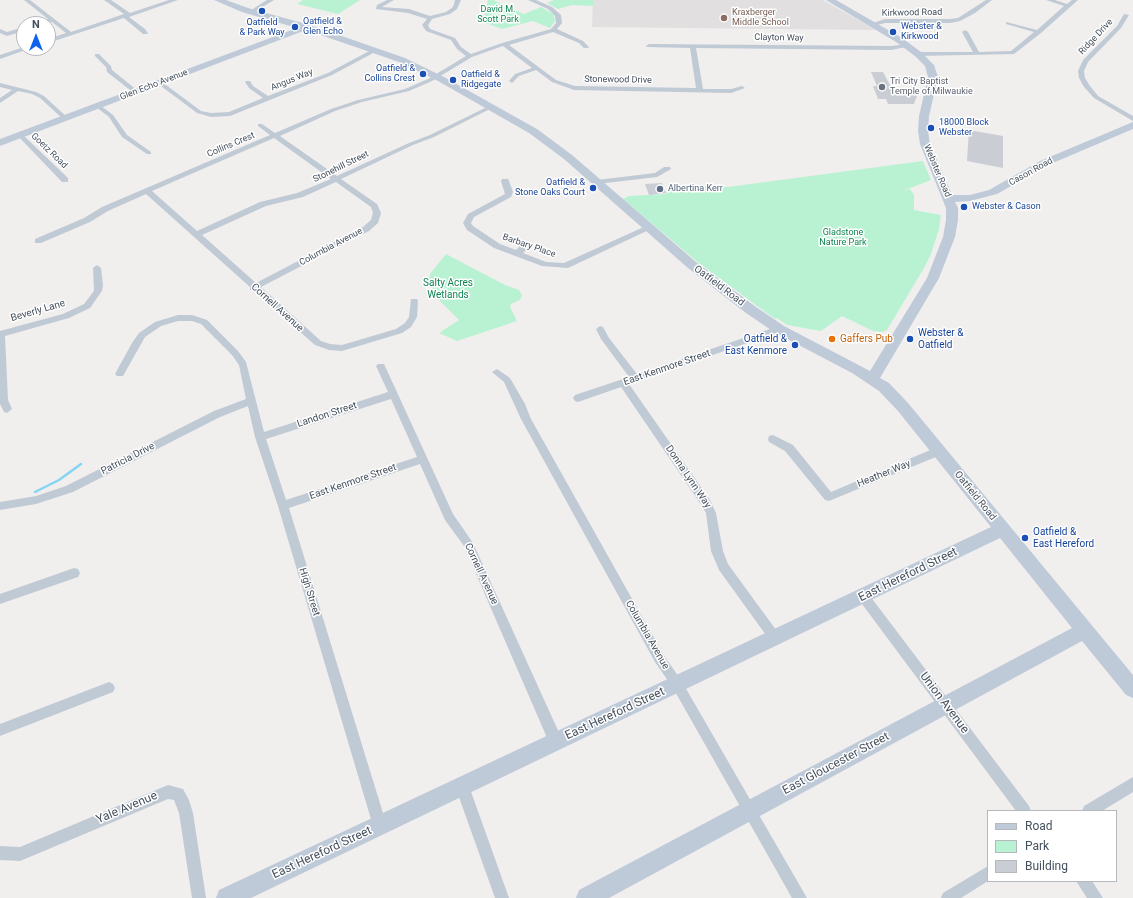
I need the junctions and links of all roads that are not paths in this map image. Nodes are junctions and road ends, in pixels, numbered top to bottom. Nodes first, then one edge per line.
1 (27, 0) edge
2 (107, 0) edge
3 (174, 0) edge
4 (218, 0) edge
5 (270, 0) edge
6 (391, 0) edge
7 (458, 0) edge
8 (531, 0) edge
9 (830, 0) edge
10 (989, 0) edge
11 (1049, 0) edge
12 (1075, 0) edge
13 (1069, 6) junction
14 (251, 12) junction
15 (1126, 15) dead end
16 (47, 16) edge
17 (127, 16) junction
18 (430, 18) junction
19 (56, 23) edge
20 (1008, 23) dead end
21 (873, 24) junction
22 (307, 28) junction
23 (553, 30) junction
24 (0, 31) edge
25 (16, 31) edge
26 (965, 32) dead end
27 (1039, 32) junction
28 (145, 33) dead end
29 (71, 34) junction
30 (460, 36) dead end
31 (56, 39) edge
32 (453, 39) junction
33 (504, 44) junction
34 (649, 46) dead end
35 (908, 46) junction
36 (693, 47) junction
37 (586, 48) dead end
38 (375, 50) junction
39 (16, 52) edge
40 (918, 54) junction
41 (977, 54) junction
42 (97, 55) dead end
43 (470, 56) junction
44 (0, 57) edge
45 (537, 68) junction
46 (436, 77) junction
47 (512, 81) dead end
48 (248, 82) dead end
49 (160, 83) junction
50 (0, 84) edge
51 (742, 88) dead end
52 (17, 89) junction
53 (700, 91) junction
54 (136, 92) junction
55 (268, 99) junction
56 (0, 101) edge
57 (98, 106) junction
58 (491, 107) junction
59 (65, 118) junction
60 (1133, 118) edge
61 (260, 125) dead end
62 (1133, 125) edge
63 (20, 135) junction
64 (275, 136) junction
65 (0, 143) edge
66 (149, 154) dead end
67 (667, 169) dead end
68 (65, 180) dead end
69 (335, 180) junction
70 (505, 181) dead end
71 (597, 182) junction
72 (146, 191) junction
73 (949, 199) junction
74 (649, 228) junction
75 (196, 235) junction
76 (38, 241) dead end
77 (527, 244) dead end
78 (517, 254) junction
79 (97, 268) dead end
80 (253, 288) junction
81 (414, 301) dead end
82 (600, 329) dead end
83 (779, 329) junction
84 (0, 334) edge
85 (381, 366) dead end
86 (497, 372) dead end
87 (120, 374) dead end
88 (872, 378) junction
89 (635, 379) junction
90 (623, 383) junction
91 (394, 394) junction
92 (578, 398) dead end
93 (251, 401) junction
94 (7, 409) dead end
95 (260, 437) junction
96 (773, 439) dead end
97 (939, 451) junction
98 (422, 459) junction
99 (0, 506) edge
100 (283, 506) junction
101 (1003, 529) junction
102 (74, 573) dead end
103 (863, 596) junction
104 (0, 599) edge
105 (1085, 630) junction
106 (775, 638) junction
107 (677, 684) junction
108 (109, 688) dead end
109 (1133, 689) edge
110 (946, 705) junction
111 (0, 730) edge
112 (556, 742) junction
113 (1133, 784) edge
114 (462, 786) junction
115 (750, 810) junction
116 (1023, 810) edge
117 (1091, 810) edge
118 (380, 826) junction
119 (0, 853) edge
120 (987, 874) edge
121 (1084, 882) edge
122 (200, 898) edge
123 (227, 898) edge
124 (502, 898) edge
125 (587, 898) edge
126 (800, 898) edge
127 (948, 898) edge
128 (1096, 898) edge

1 - 16 street
2 - 17 street
3 - 17 street
4 - 14 street, Oatfield Road
5 - 14 street
6 - 18 street
7 - 18 street
8 - 23 street
9 - 21 street, Webster Road
10 - 21 street, Kirkwood Road
11 - 13 street
12 - 13 street
13 - 27 street
14 - 22 street, Oatfield Road
15 - 60 street, Ridge Drive
17 - 28 street
17 - 29 street
18 - 32 street
19 - 29 street
20 - 27 street
21 - 35 street, Webster Road
22 - 38 street, Oatfield Road
22 - 49 street, Glen Echo Avenue
23 - 33 street, Collins Crest
23 - 37 street
24 - 25 street
26 - 41 street
27 - 41 street
29 - 31 street
30 - 32 street
32 - 43 street
33 - 43 street, Collins Crest
33 - 45 street, Stonewood Drive
34 - 36 street, Clayton Way
35 - 36 street, Clayton Way
35 - 40 street, Webster Road
36 - 53 street
38 - 46 street, Oatfield Road
38 - 55 street, Angus Way
39 - 44 street
40 - 41 street
40 - 73 street, Webster Road
42 - 54 street
43 - 46 street, Collins Crest
45 - 47 street
45 - 53 street, Stonewood Drive
46 - 58 street, Oatfield Road
46 - 64 street, Collins Crest
48 - 55 street
49 - 54 street, Glen Echo Avenue
49 - 55 street, Angus Way
50 - 52 street
51 - 53 street, Stonewood Drive
52 - 56 street
52 - 59 street
54 - 57 street, Glen Echo Avenue
57 - 59 street, Glen Echo Avenue
57 - 66 street
58 - 69 street, Stonehill Street
58 - 71 street, Oatfield Road
59 - 63 street, Glen Echo Avenue
61 - 64 street, Columbia Avenue
62 - 73 street, Cason Road
63 - 65 street, Glen Echo Avenue
63 - 68 street, Goetz Road
64 - 69 street, Columbia Avenue
64 - 72 street, Collins Crest
67 - 71 street
69 - 75 street, Stonehill Street
69 - 80 street, Columbia Avenue
70 - 78 street, Barbary Place
71 - 74 street, Oatfield Road
72 - 75 street, Cornell Avenue
72 - 76 street, Collins Crest
73 - 88 street, Webster Road
74 - 78 street, Barbary Place
74 - 83 street, Oatfield Road
75 - 80 street, Cornell Avenue
77 - 78 street
79 - 84 street, Beverly Lane
80 - 81 street, Cornell Avenue
82 - 89 street
83 - 88 street, Oatfield Road
83 - 89 street, East Kenmore Street
84 - 94 street
85 - 91 street, Cornell Avenue
86 - 107 street, Columbia Avenue
87 - 93 street, High Street
88 - 97 street, Oatfield Road
89 - 90 street, East Kenmore Street
90 - 92 street, East Kenmore Street
90 - 106 street, Donna Lynn Way
91 - 95 street, Landon Street
91 - 98 street, Cornell Avenue
93 - 95 street, High Street
93 - 99 street, Patricia Drive
95 - 100 street, High Street
96 - 97 street, Heather Way
97 - 101 street, Oatfield Road
98 - 100 street, East Kenmore Street
98 - 112 street, Cornell Avenue
100 - 118 street, High Street
101 - 103 street, East Hereford Street
101 - 105 street, Oatfield Road
102 - 104 street
103 - 106 street, East Hereford Street
103 - 110 street, Union Avenue
105 - 109 street, Oatfield Road
105 - 110 street, East Gloucester Street
106 - 107 street, East Hereford Street
107 - 112 street, East Hereford Street
107 - 115 street, Columbia Avenue
108 - 111 street
110 - 115 street, East Gloucester Street
110 - 116 street, Union Avenue
112 - 114 street, East Hereford Street
113 - 117 street
114 - 118 street, East Hereford Street
114 - 124 street
115 - 125 street, East Gloucester Street
115 - 126 street, Columbia Avenue
118 - 123 street, East Hereford Street
119 - 122 street, Yale Avenue
120 - 127 street
121 - 128 street

